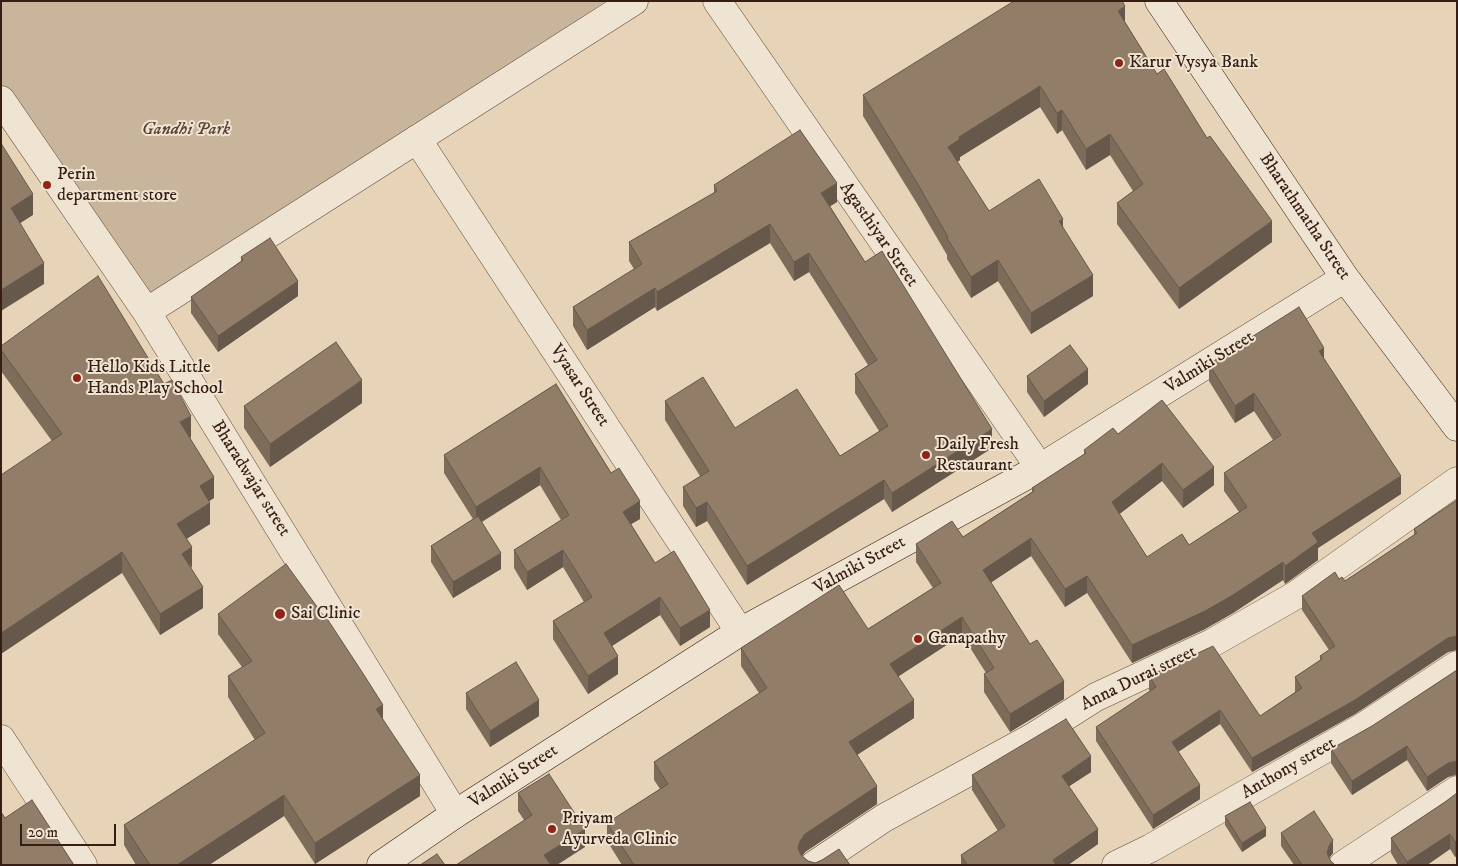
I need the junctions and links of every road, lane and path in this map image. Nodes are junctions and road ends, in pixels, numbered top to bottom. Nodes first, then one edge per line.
1 (634, 1) edge
2 (717, 1) edge
3 (1158, 1) edge
4 (1, 100) edge
5 (418, 140) junction
6 (1345, 278) junction
7 (146, 310) junction
8 (1457, 427) edge
9 (1040, 468) junction
10 (1457, 481) edge
11 (740, 632) junction
12 (1457, 665) edge
13 (1, 739) edge
14 (1457, 790) edge
15 (455, 814) junction
16 (83, 865) edge
17 (381, 865) edge
18 (814, 865) edge
19 (1116, 865) edge
20 (1343, 865) edge

1 - 5 street
2 - 9 street, Agasthiyar Street
3 - 6 street, Bharathmatha Street
4 - 7 street, Bharadwajar street
5 - 7 street
5 - 11 street, Vyasar Street
6 - 8 street, Bharathmatha Street
6 - 9 street, Valmiki Street
7 - 15 street, Bharadwajar street
9 - 11 street, Valmiki Street
10 - 18 street, Anna Durai street
11 - 15 street, Valmiki Street
12 - 19 street, Anthony street
13 - 16 street
14 - 20 street
15 - 17 street, Valmiki Street

